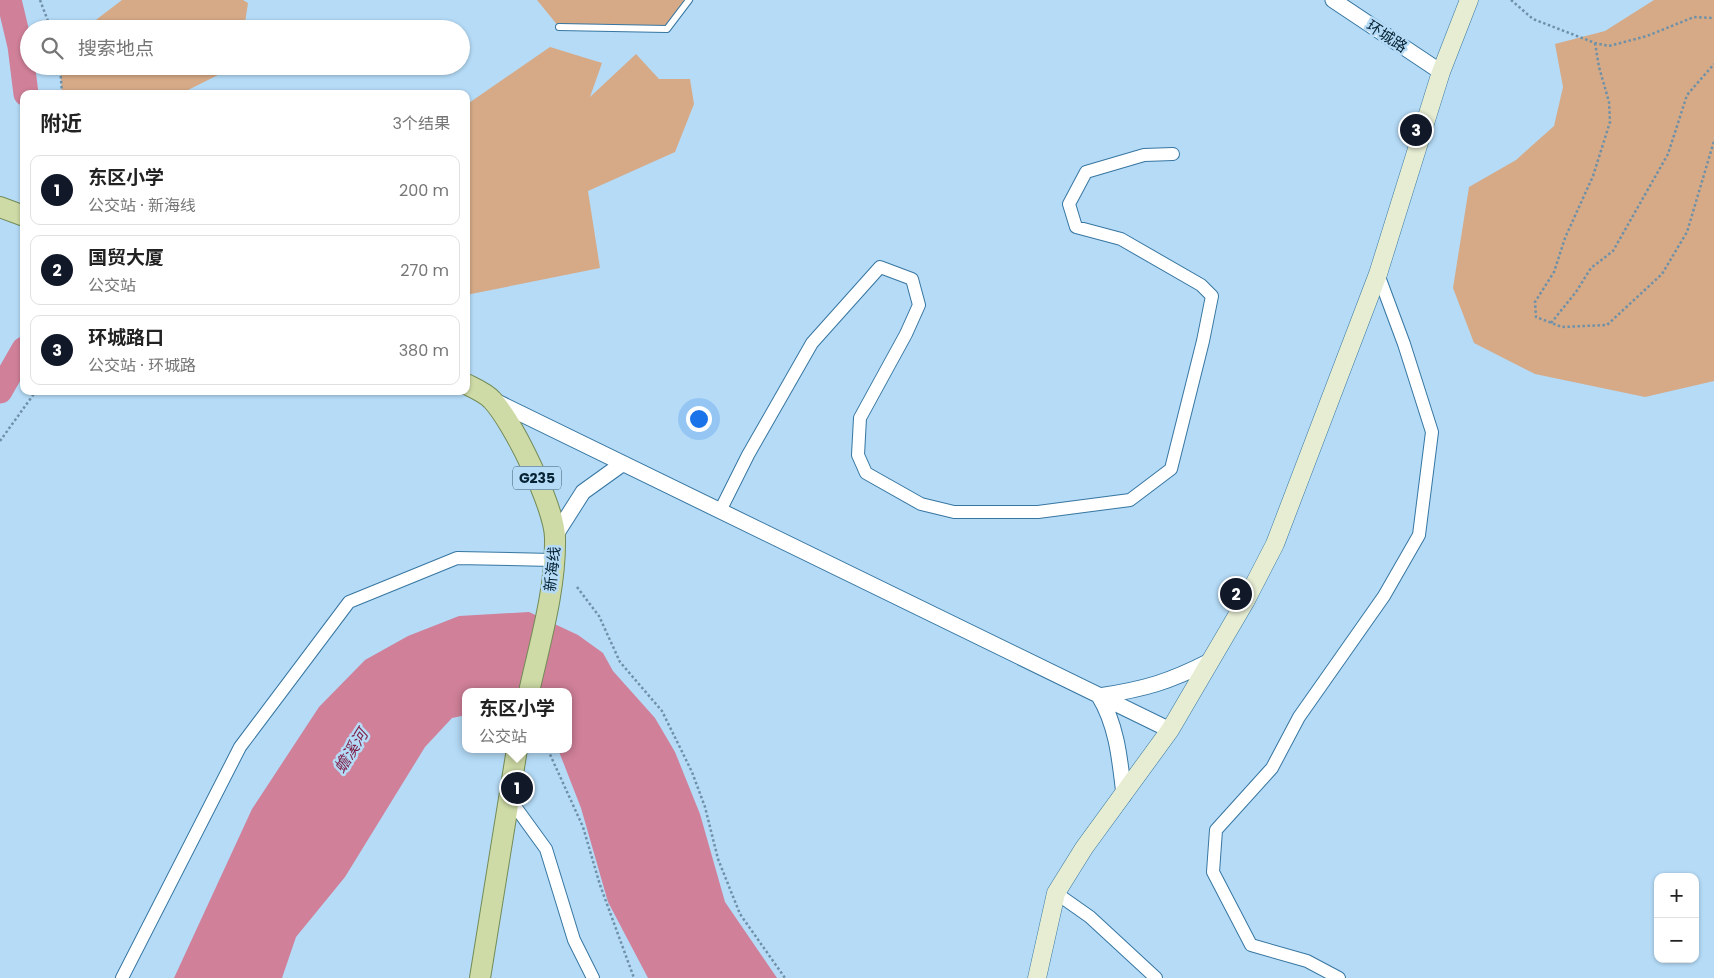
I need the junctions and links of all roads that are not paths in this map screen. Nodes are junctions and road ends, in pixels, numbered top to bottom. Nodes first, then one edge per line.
1 (689, 0) edge
2 (1333, 0) edge
3 (1469, 0) edge
4 (559, 27) dead end
5 (1441, 72) junction
6 (1173, 154) dead end
7 (0, 207) edge
8 (20, 214) edge
9 (1378, 274) junction
10 (470, 386) edge
11 (492, 400) junction
12 (622, 464) junction
13 (720, 511) junction
14 (555, 536) junction
15 (553, 560) junction
16 (1210, 661) junction
17 (530, 688) edge
18 (1099, 696) junction
19 (1170, 730) junction
20 (516, 753) edge
21 (1124, 795) junction
22 (509, 798) junction
23 (1056, 893) junction
24 (122, 978) edge
25 (480, 978) edge
26 (593, 978) edge
27 (1036, 978) edge
28 (1156, 978) edge
29 (1339, 978) edge

1 - 4 lane
2 - 5 street, 环城路
3 - 5 main road
5 - 9 main road
6 - 13 street
7 - 8 main road
9 - 16 main road
9 - 29 street
10 - 11 main road, 新海线 / G235
11 - 12 street
11 - 14 main road, 新海线 / G235
12 - 13 street
12 - 14 street
13 - 18 street
14 - 15 main road, 新海线 / G235
15 - 17 main road, 新海线 / G235
15 - 24 street
16 - 18 street
16 - 19 main road
18 - 19 street
18 - 21 street
19 - 21 main road
20 - 22 main road
21 - 23 main road
22 - 25 main road
22 - 26 street
23 - 27 main road
23 - 28 street

